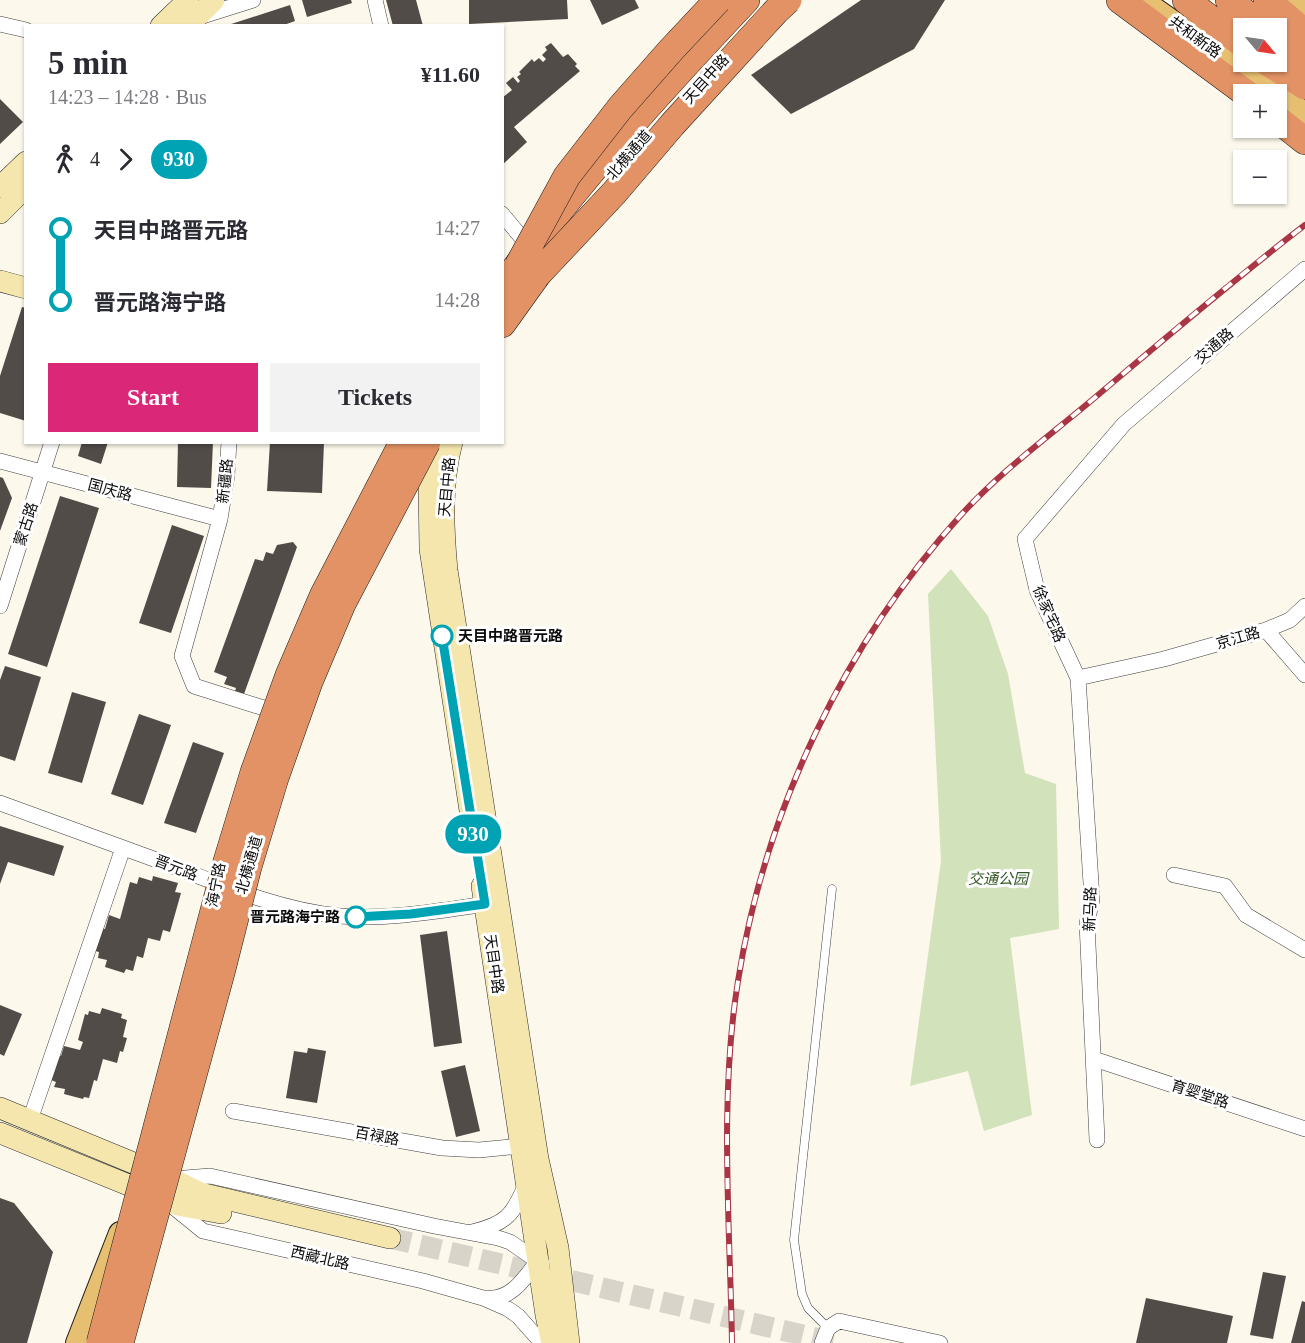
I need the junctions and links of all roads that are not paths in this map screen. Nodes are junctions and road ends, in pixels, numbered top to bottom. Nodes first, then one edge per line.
1 (214, 0) edge
2 (253, 0) edge
3 (375, 0) edge
4 (718, 0) edge
5 (736, 0) edge
6 (746, 0) edge
7 (772, 0) edge
8 (777, 0) edge
9 (788, 0) edge
10 (1120, 0) edge
11 (1142, 0) edge
12 (1186, 0) edge
13 (1207, 0) edge
14 (1229, 0) edge
15 (1267, 0) edge
16 (1292, 0) edge
17 (1305, 12) edge
18 (192, 17) edge
19 (1252, 18) edge
20 (1233, 19) edge
21 (0, 24) edge
22 (168, 24) edge
23 (175, 24) edge
24 (381, 24) edge
25 (24, 30) edge
26 (1305, 33) edge
27 (1233, 36) edge
28 (1287, 48) edge
29 (1287, 60) edge
30 (1305, 62) edge
31 (1283, 72) edge
32 (1305, 73) edge
33 (1233, 84) edge
34 (1260, 84) edge
35 (1305, 86) edge
36 (1287, 101) edge
37 (1305, 112) edge
38 (1287, 127) edge
39 (1305, 141) edge
40 (24, 164) edge
41 (0, 187) edge
42 (24, 189) edge
43 (0, 213) edge
44 (504, 221) edge
45 (1305, 269) edge
46 (517, 270) edge
47 (0, 281) edge
48 (24, 287) edge
49 (504, 317) edge
50 (504, 327) edge
51 (1124, 424) joint
52 (51, 444) edge
53 (229, 444) edge
54 (395, 444) edge
55 (402, 444) edge
56 (452, 444) edge
57 (432, 446) edge
58 (0, 461) edge
59 (43, 472) junction
60 (220, 519) junction
61 (0, 606) edge
62 (1305, 606) edge
63 (1266, 630) junction
64 (1305, 675) edge
65 (1078, 678) junction
66 (270, 710) junction
67 (0, 803) edge
68 (123, 848) junction
69 (1174, 875) dead end
70 (216, 883) junction
71 (832, 889) dead end
72 (249, 894) junction
73 (492, 903) junction
74 (1305, 950) edge
75 (1094, 1059) junction
76 (0, 1108) edge
77 (233, 1111) dead end
78 (30, 1120) junction
79 (1305, 1129) edge
80 (0, 1133) edge
81 (1097, 1140) dead end
82 (521, 1146) junction
83 (141, 1166) junction
84 (172, 1179) junction
85 (527, 1183) junction
86 (134, 1188) junction
87 (166, 1201) junction
88 (469, 1232) junction
89 (556, 1238) junction
90 (516, 1246) junction
91 (538, 1261) junction
92 (561, 1278) junction
93 (522, 1282) junction
94 (483, 1298) junction
95 (828, 1328) junction
96 (77, 1343) edge
97 (100, 1343) edge
98 (120, 1343) edge
99 (134, 1343) edge
100 (542, 1343) edge
101 (552, 1343) edge
102 (569, 1343) edge
103 (822, 1343) edge
104 (940, 1343) edge

1 - 18 main road
2 - 18 street
3 - 24 street
4 - 46 highway, bridge
5 - 46 main road, 天目中路
6 - 46 highway, 北横通道, bridge
7 - 46 highway, 北横通道, bridge
8 - 50 main road, 天目中路
9 - 46 highway, bridge
10 - 33 highway
11 - 34 main road, 共和新路
12 - 27 highway
13 - 20 main road
14 - 19 highway
15 - 26 highway
16 - 17 main road
18 - 22 main road
18 - 23 street
21 - 25 street
28 - 30 highway
29 - 32 main road
31 - 35 highway
36 - 37 main road, 共和新路
38 - 39 highway
40 - 41 main road
42 - 43 main road
44 - 46 street
45 - 51 street, 交通路
46 - 49 highway, 北横通道
47 - 48 main road
51 - 65 street, 徐家宅路
52 - 59 street, 蒙古路
53 - 60 street, 新疆路
54 - 66 main road, 海宁路
55 - 97 highway, 北横通道, bridge
56 - 73 main road, 天目中路
57 - 72 main road
57 - 73 main road, 天目中路
57 - 98 highway, 北横通道, bridge
58 - 59 street, 国庆路
59 - 60 street, 国庆路
59 - 61 street, 蒙古路
60 - 66 street, 新疆路
62 - 63 street, 京江路
63 - 64 street
63 - 65 street, 京江路
65 - 75 street, 新马路
66 - 70 main road, 海宁路
67 - 68 street, 晋元路
68 - 70 street, 晋元路
68 - 78 street
69 - 74 street
70 - 72 street, 晋元路
70 - 83 main road, 海宁路
71 - 95 lane
72 - 73 street, 晋元路
72 - 84 main road
73 - 82 main road, 天目中路
73 - 89 main road, 天目中路
75 - 79 street, 育婴堂路
75 - 81 street, 新马路
76 - 78 main road, 西藏北路
77 - 82 street, 百禄路
78 - 83 main road, 西藏北路
80 - 86 main road, 西藏北路
82 - 85 main road, 天目中路
83 - 84 main road, 西藏北路
83 - 86 main road, 海宁路
84 - 87 main road
84 - 87 main road, 西藏北路
84 - 88 street, 西藏北路
85 - 88 street
85 - 91 main road, 天目中路
86 - 87 main road, 西藏北路
86 - 96 main road, 海宁路
87 - 94 street, 西藏北路
87 - 99 main road
88 - 90 street, 西藏北路
89 - 91 street, 西藏北路
89 - 92 main road, 天目中路
90 - 91 street, 西藏北路
90 - 93 street
91 - 92 street, 西藏北路
91 - 93 street, 西藏北路
91 - 101 main road, 天目中路
92 - 102 main road, 天目中路
93 - 94 street, 西藏北路
94 - 100 street, 西藏北路
95 - 103 street
95 - 104 street

